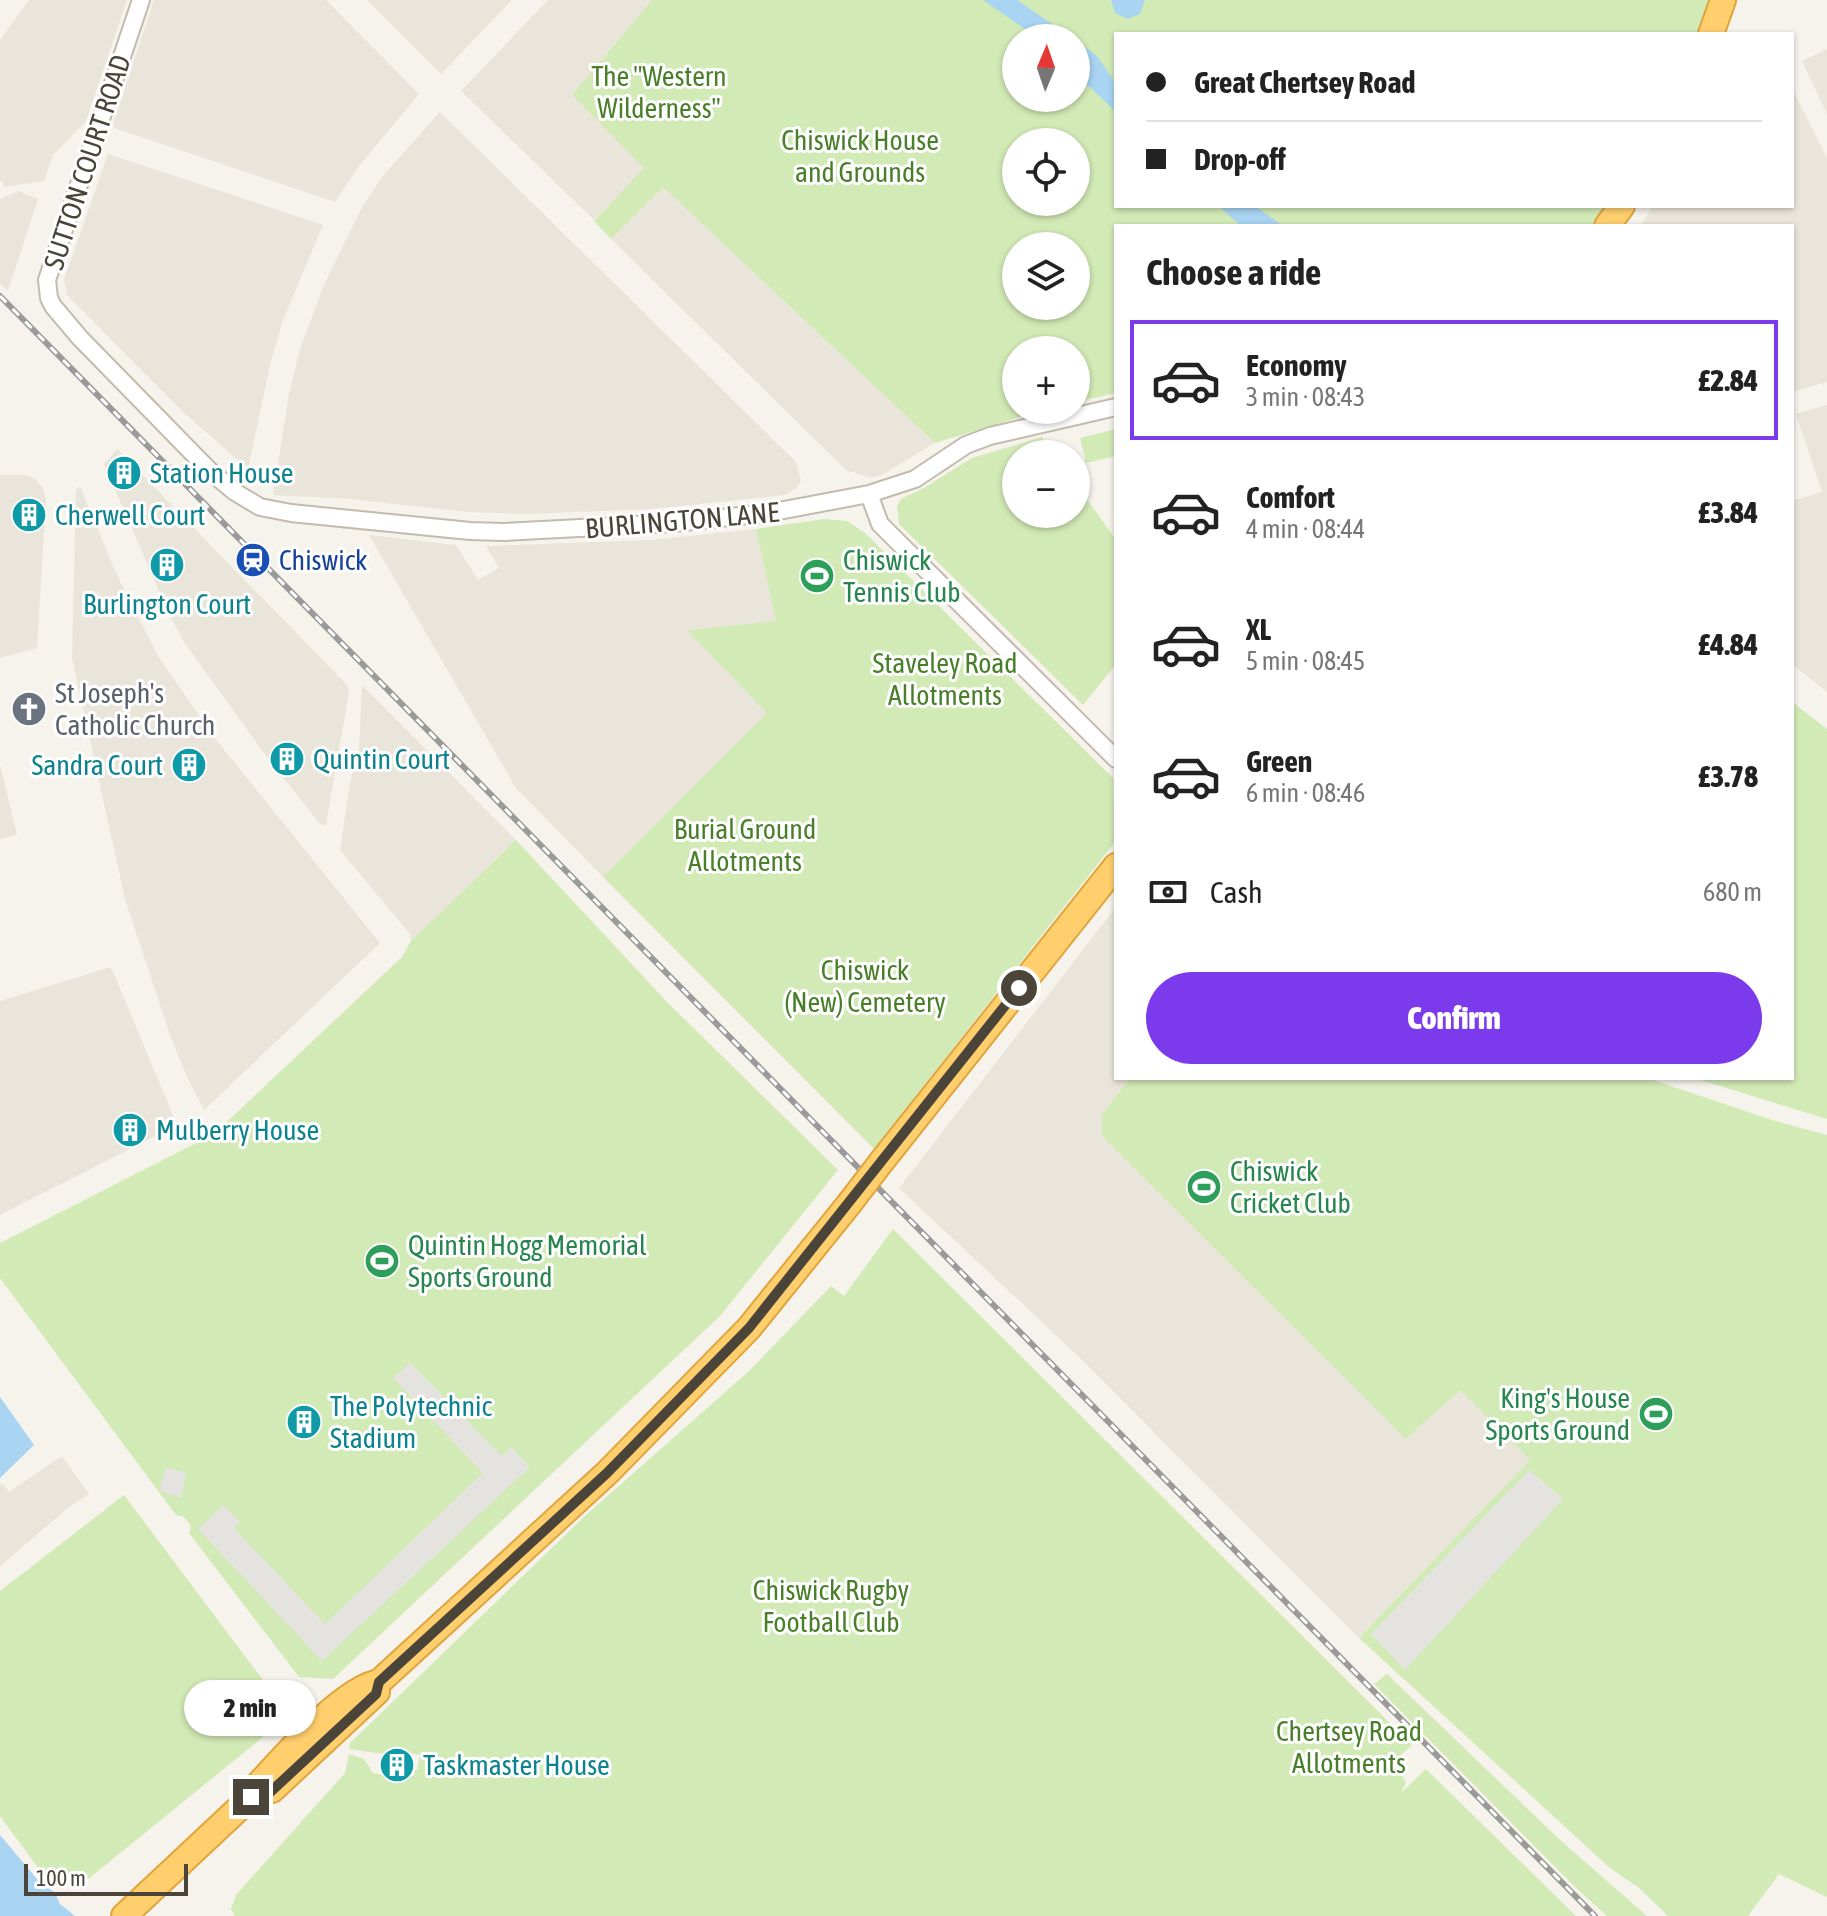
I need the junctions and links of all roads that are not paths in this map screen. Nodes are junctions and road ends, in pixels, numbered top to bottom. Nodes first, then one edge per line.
1 (141, 0) edge
2 (1723, 0) edge
3 (1712, 32) edge
4 (1114, 407) edge
5 (235, 492) joint
6 (869, 494) junction
7 (1114, 757) edge
8 (1114, 869) edge
9 (124, 1916) edge

1 - 5 street, SUTTON COURT ROAD
2 - 3 highway
4 - 6 street, BURLINGTON LANE
5 - 6 street, BURLINGTON LANE
6 - 7 street
8 - 9 highway, bridge

